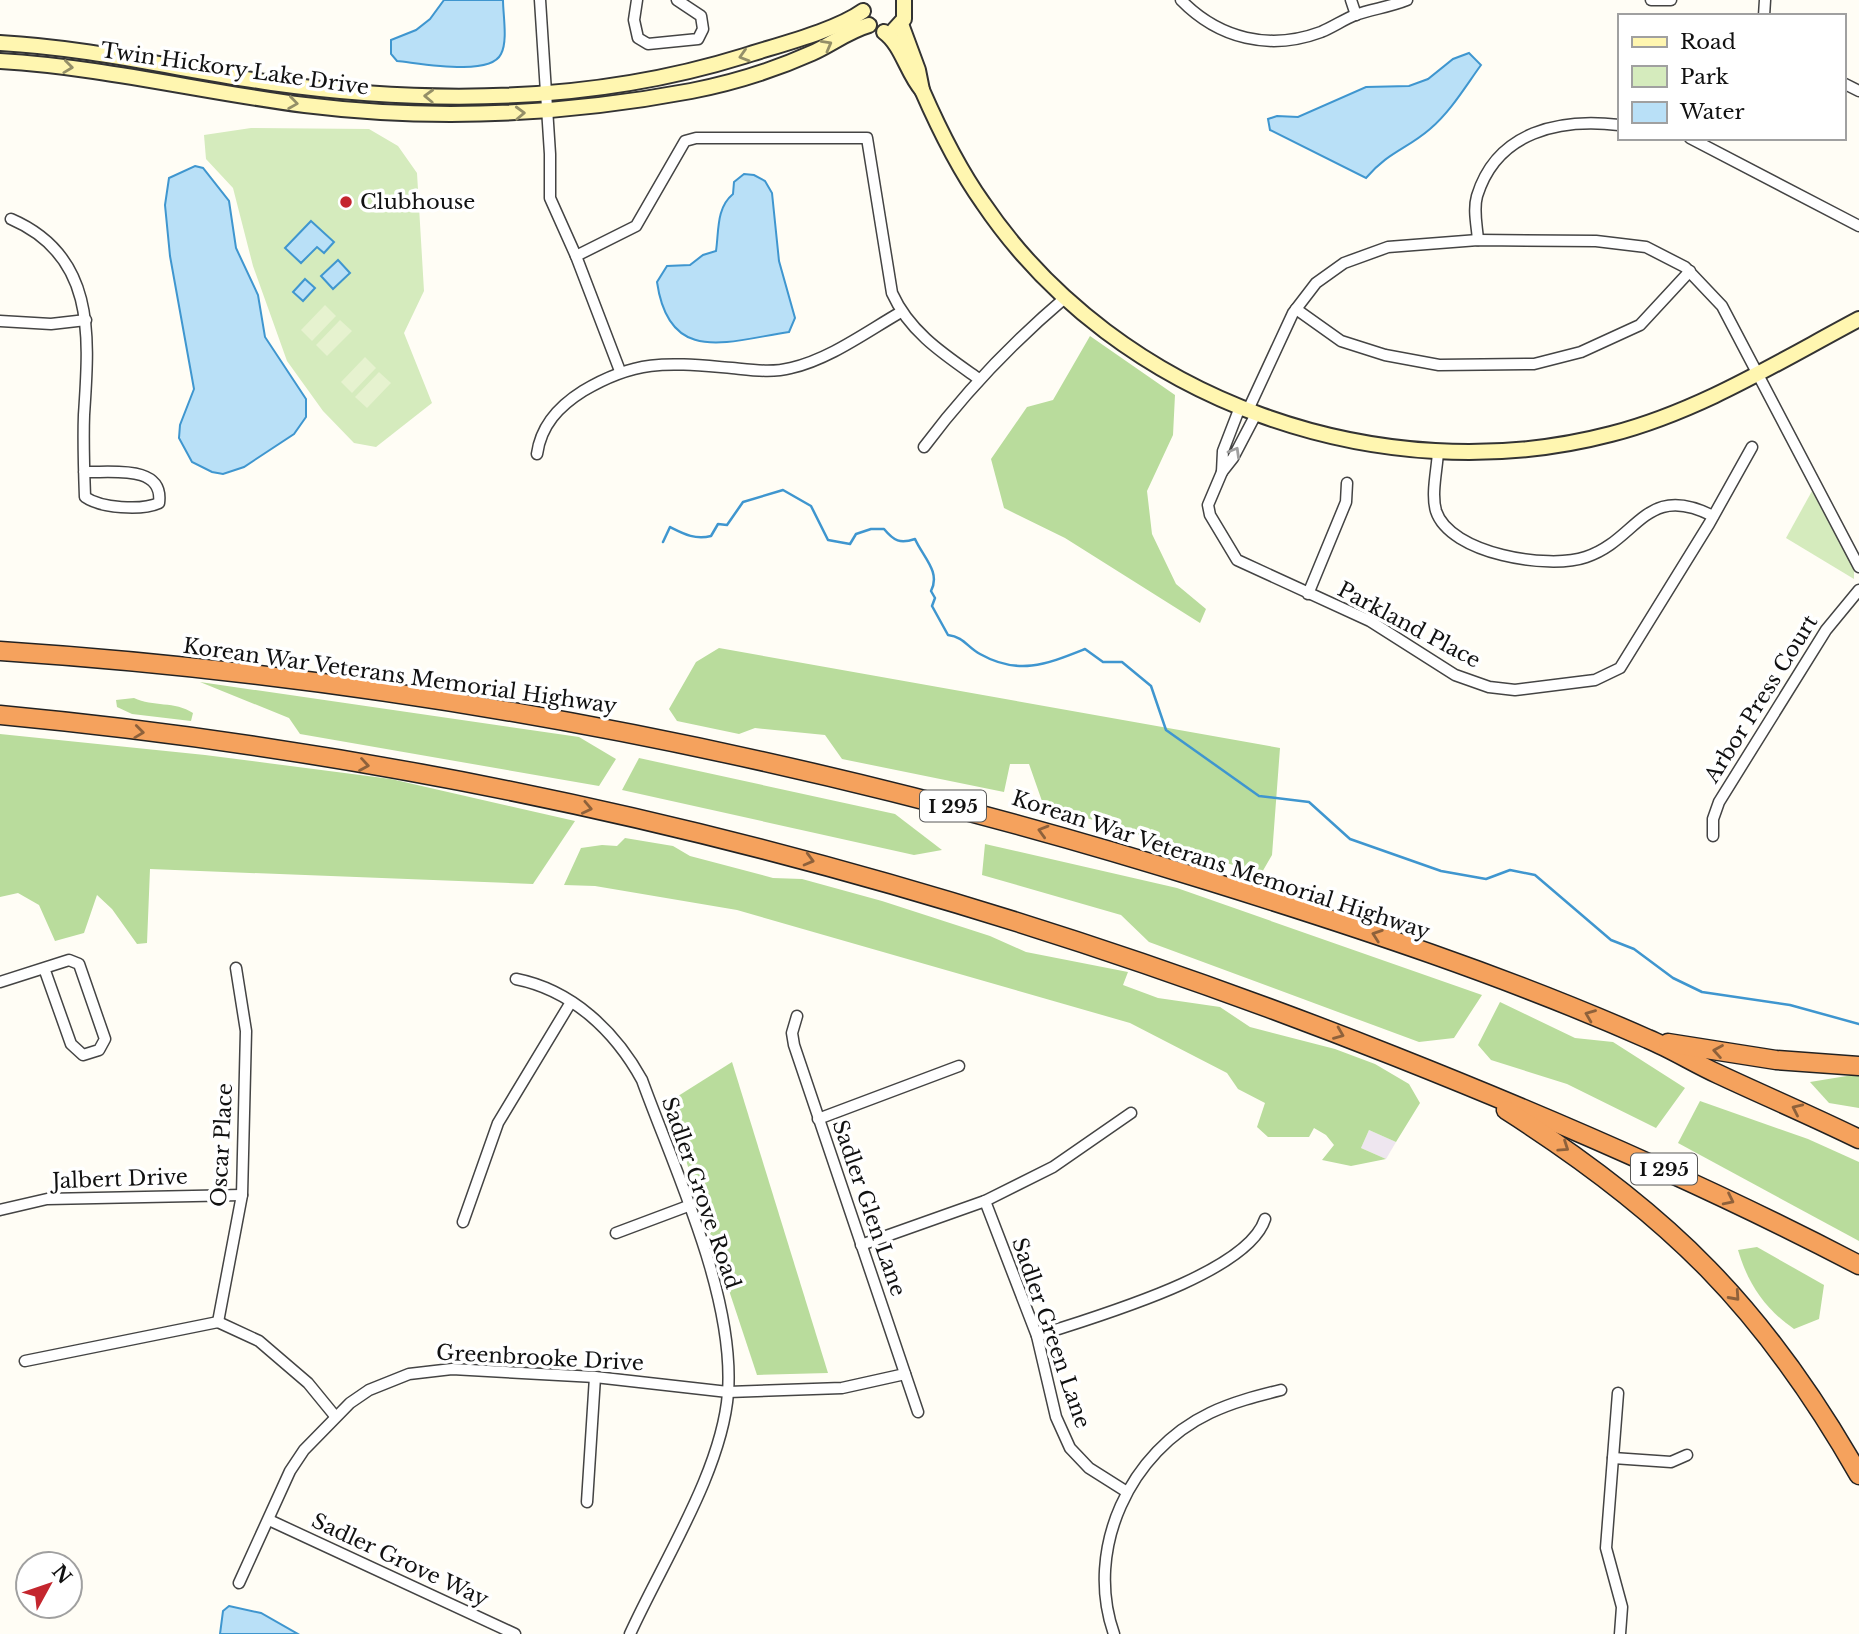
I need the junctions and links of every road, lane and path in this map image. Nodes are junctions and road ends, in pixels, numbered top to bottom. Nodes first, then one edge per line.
1 (540, 0) edge
2 (637, 0) edge
3 (677, 0) edge
4 (1181, 0) edge
5 (1351, 0) edge
6 (1407, 0) edge
7 (1651, 0) edge
8 (1671, 0) edge
9 (909, 2) edge
10 (864, 5) edge
11 (1356, 15) junction
12 (901, 24) junction
13 (869, 25) junction
14 (884, 32) junction
15 (0, 43) edge
16 (0, 61) edge
17 (922, 90) junction
18 (546, 93) junction
19 (547, 111) junction
20 (1618, 125) edge
21 (1694, 140) edge
22 (11, 219) dead end
23 (1859, 226) edge
24 (1478, 240) junction
25 (576, 256) junction
26 (1690, 271) junction
27 (1066, 298) junction
28 (1296, 309) junction
29 (901, 312) junction
30 (1859, 319) edge
31 (86, 320) junction
32 (0, 321) edge
33 (620, 371) junction
34 (1758, 375) junction
35 (979, 379) junction
36 (1248, 411) junction
37 (924, 447) dead end
38 (1752, 447) dead end
39 (1438, 452) junction
40 (537, 454) dead end
41 (84, 472) junction
42 (1222, 472) junction
43 (1347, 483) dead end
44 (1713, 516) junction
45 (1859, 567) edge
46 (1859, 590) edge
47 (1308, 594) junction
48 (0, 651) edge
49 (0, 715) edge
50 (0, 723) edge
51 (71, 724) junction
52 (1713, 836) dead end
53 (44, 968) junction
54 (236, 968) dead end
55 (516, 979) dead end
56 (0, 982) edge
57 (571, 1002) junction
58 (797, 1016) dead end
59 (1651, 1040) junction
60 (959, 1066) dead end
61 (1859, 1066) edge
62 (1465, 1084) junction
63 (1131, 1113) dead end
64 (818, 1119) junction
65 (1859, 1139) edge
66 (242, 1195) junction
67 (985, 1201) junction
68 (688, 1206) junction
69 (0, 1210) edge
70 (1265, 1219) dead end
71 (463, 1222) dead end
72 (616, 1233) dead end
73 (861, 1245) junction
74 (1859, 1265) edge
75 (218, 1322) junction
76 (1037, 1336) junction
77 (25, 1361) dead end
78 (905, 1374) junction
79 (595, 1377) junction
80 (1281, 1390) dead end
81 (728, 1392) junction
82 (1618, 1393) dead end
83 (918, 1412) dead end
84 (335, 1416) junction
85 (1687, 1455) dead end
86 (1613, 1458) junction
87 (1859, 1475) edge
88 (1127, 1492) junction
89 (587, 1502) dead end
90 (269, 1520) junction
91 (239, 1583) dead end
92 (514, 1634) edge
93 (630, 1634) edge
94 (1114, 1634) edge
95 (1620, 1634) edge

1 - 18 street
2 - 3 street
4 - 11 street
5 - 11 street
6 - 11 street
7 - 8 street
9 - 12 street
10 - 13 street
10 -> 18 street, Twin Hickory Lake Drive
12 - 14 street
12 - 17 street
13 - 14 street
19 -> 13 street, Twin Hickory Lake Drive
14 - 17 street
18 -> 15 street, Twin Hickory Lake Drive
16 -> 19 street, Twin Hickory Lake Drive
17 - 27 street
18 - 19 street
19 - 25 street
20 - 24 street
21 - 23 street
22 - 31 street
24 - 26 street
24 - 28 street
25 - 29 street
25 - 33 street
26 - 28 street
26 - 34 street
27 - 35 street
27 - 36 street
28 - 36 street
29 - 33 street
29 - 35 street
30 - 34 street
31 - 32 street
31 - 41 street
33 - 40 street
34 - 39 street
34 - 45 street
35 - 37 street
36 - 39 street
42 -> 36 street, Parkland Place
36 - 42 street, Parkland Place
38 - 44 street, Parkland Place
39 - 44 street
41 - 41 street
42 - 47 street, Parkland Place
43 - 47 street
44 - 47 street, Parkland Place
46 - 52 street, Arbor Press Court
59 -> 48 highway, Korean War Veterans Memorial Highway / I 295
49 - 51 highway
50 - 51 highway
51 -> 62 highway, I 295
53 - 53 street
53 - 56 street
54 - 66 street, Oscar Place
55 - 57 street, Sadler Grove Road
57 - 68 street, Sadler Grove Road
57 - 71 street
58 - 64 street, Sadler Glen Lane
61 -> 59 highway
65 -> 59 highway, Korean War Veterans Memorial Highway / I 295
60 - 64 street
62 -> 74 highway, I 295
62 -> 87 highway
63 - 67 street
64 - 73 street, Sadler Glen Lane
66 - 69 street, Jalbert Drive
66 - 75 street, Oscar Place
67 - 73 street
67 - 76 street, Sadler Green Lane
68 - 72 street
68 - 81 street, Sadler Grove Road
70 - 76 street
73 - 78 street, Sadler Glen Lane
75 - 77 street
75 - 84 street
76 - 88 street, Sadler Green Lane
78 - 81 street, Greenbrooke Drive
78 - 83 street, Sadler Glen Lane
79 - 81 street, Greenbrooke Drive
79 - 84 street, Greenbrooke Drive
79 - 89 street
80 - 88 street
81 - 93 street, Sadler Grove Road
82 - 86 street
84 - 90 street, Greenbrooke Drive
85 - 86 street
86 - 95 street
88 - 94 street
90 - 91 street, Greenbrooke Drive
90 - 92 street, Sadler Grove Way

